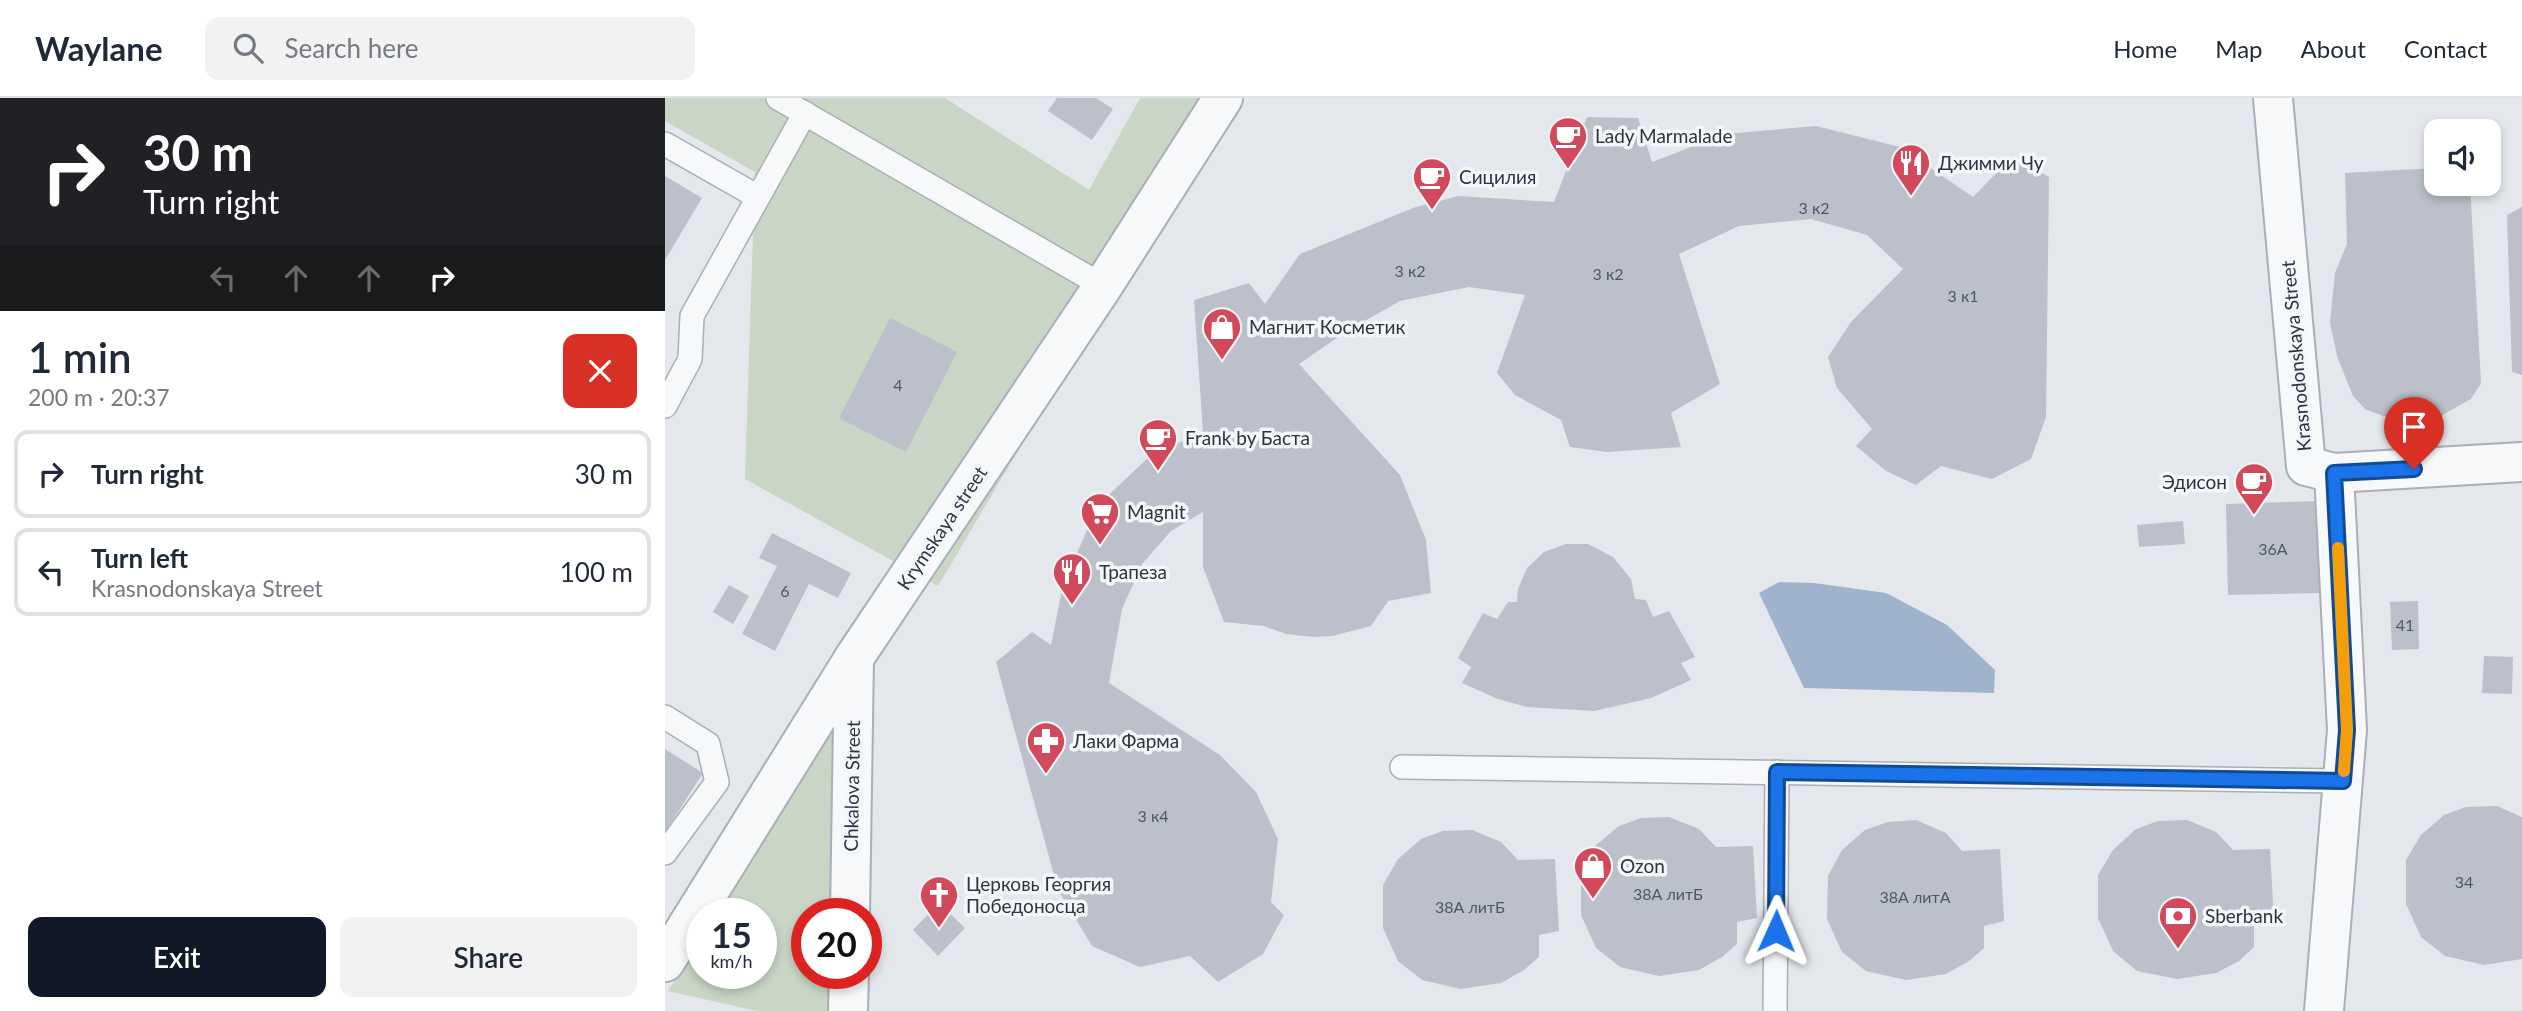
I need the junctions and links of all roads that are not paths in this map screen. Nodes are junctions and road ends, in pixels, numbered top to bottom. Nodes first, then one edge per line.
1 (778, 98) edge
2 (1223, 98) edge
3 (2273, 98) edge
4 (805, 113) junction
5 (665, 144) edge
6 (758, 197) junction
7 (1101, 289) junction
8 (665, 406) edge
9 (2522, 462) edge
10 (2334, 473) junction
11 (854, 658) junction
12 (665, 717) edge
13 (1402, 767) dead end
14 (1777, 772) junction
15 (2343, 781) junction
16 (665, 853) edge
17 (850, 898) edge
18 (665, 962) edge
19 (849, 989) edge
20 (848, 1011) edge
21 (1775, 1011) edge
22 (2324, 1011) edge

1 - 4 lane
2 - 7 street, Krymskaya street
3 - 10 street, Krasnodonskaya Street
4 - 6 lane
4 - 7 lane
5 - 6 lane
6 - 8 lane
7 - 11 street, Krymskaya street
9 - 10 street
10 - 15 street
11 - 17 street, Chkalova Street
11 - 18 street, Krymskaya street
12 - 16 lane
13 - 14 lane
14 - 15 lane
14 - 21 lane
15 - 22 street
19 - 20 street

